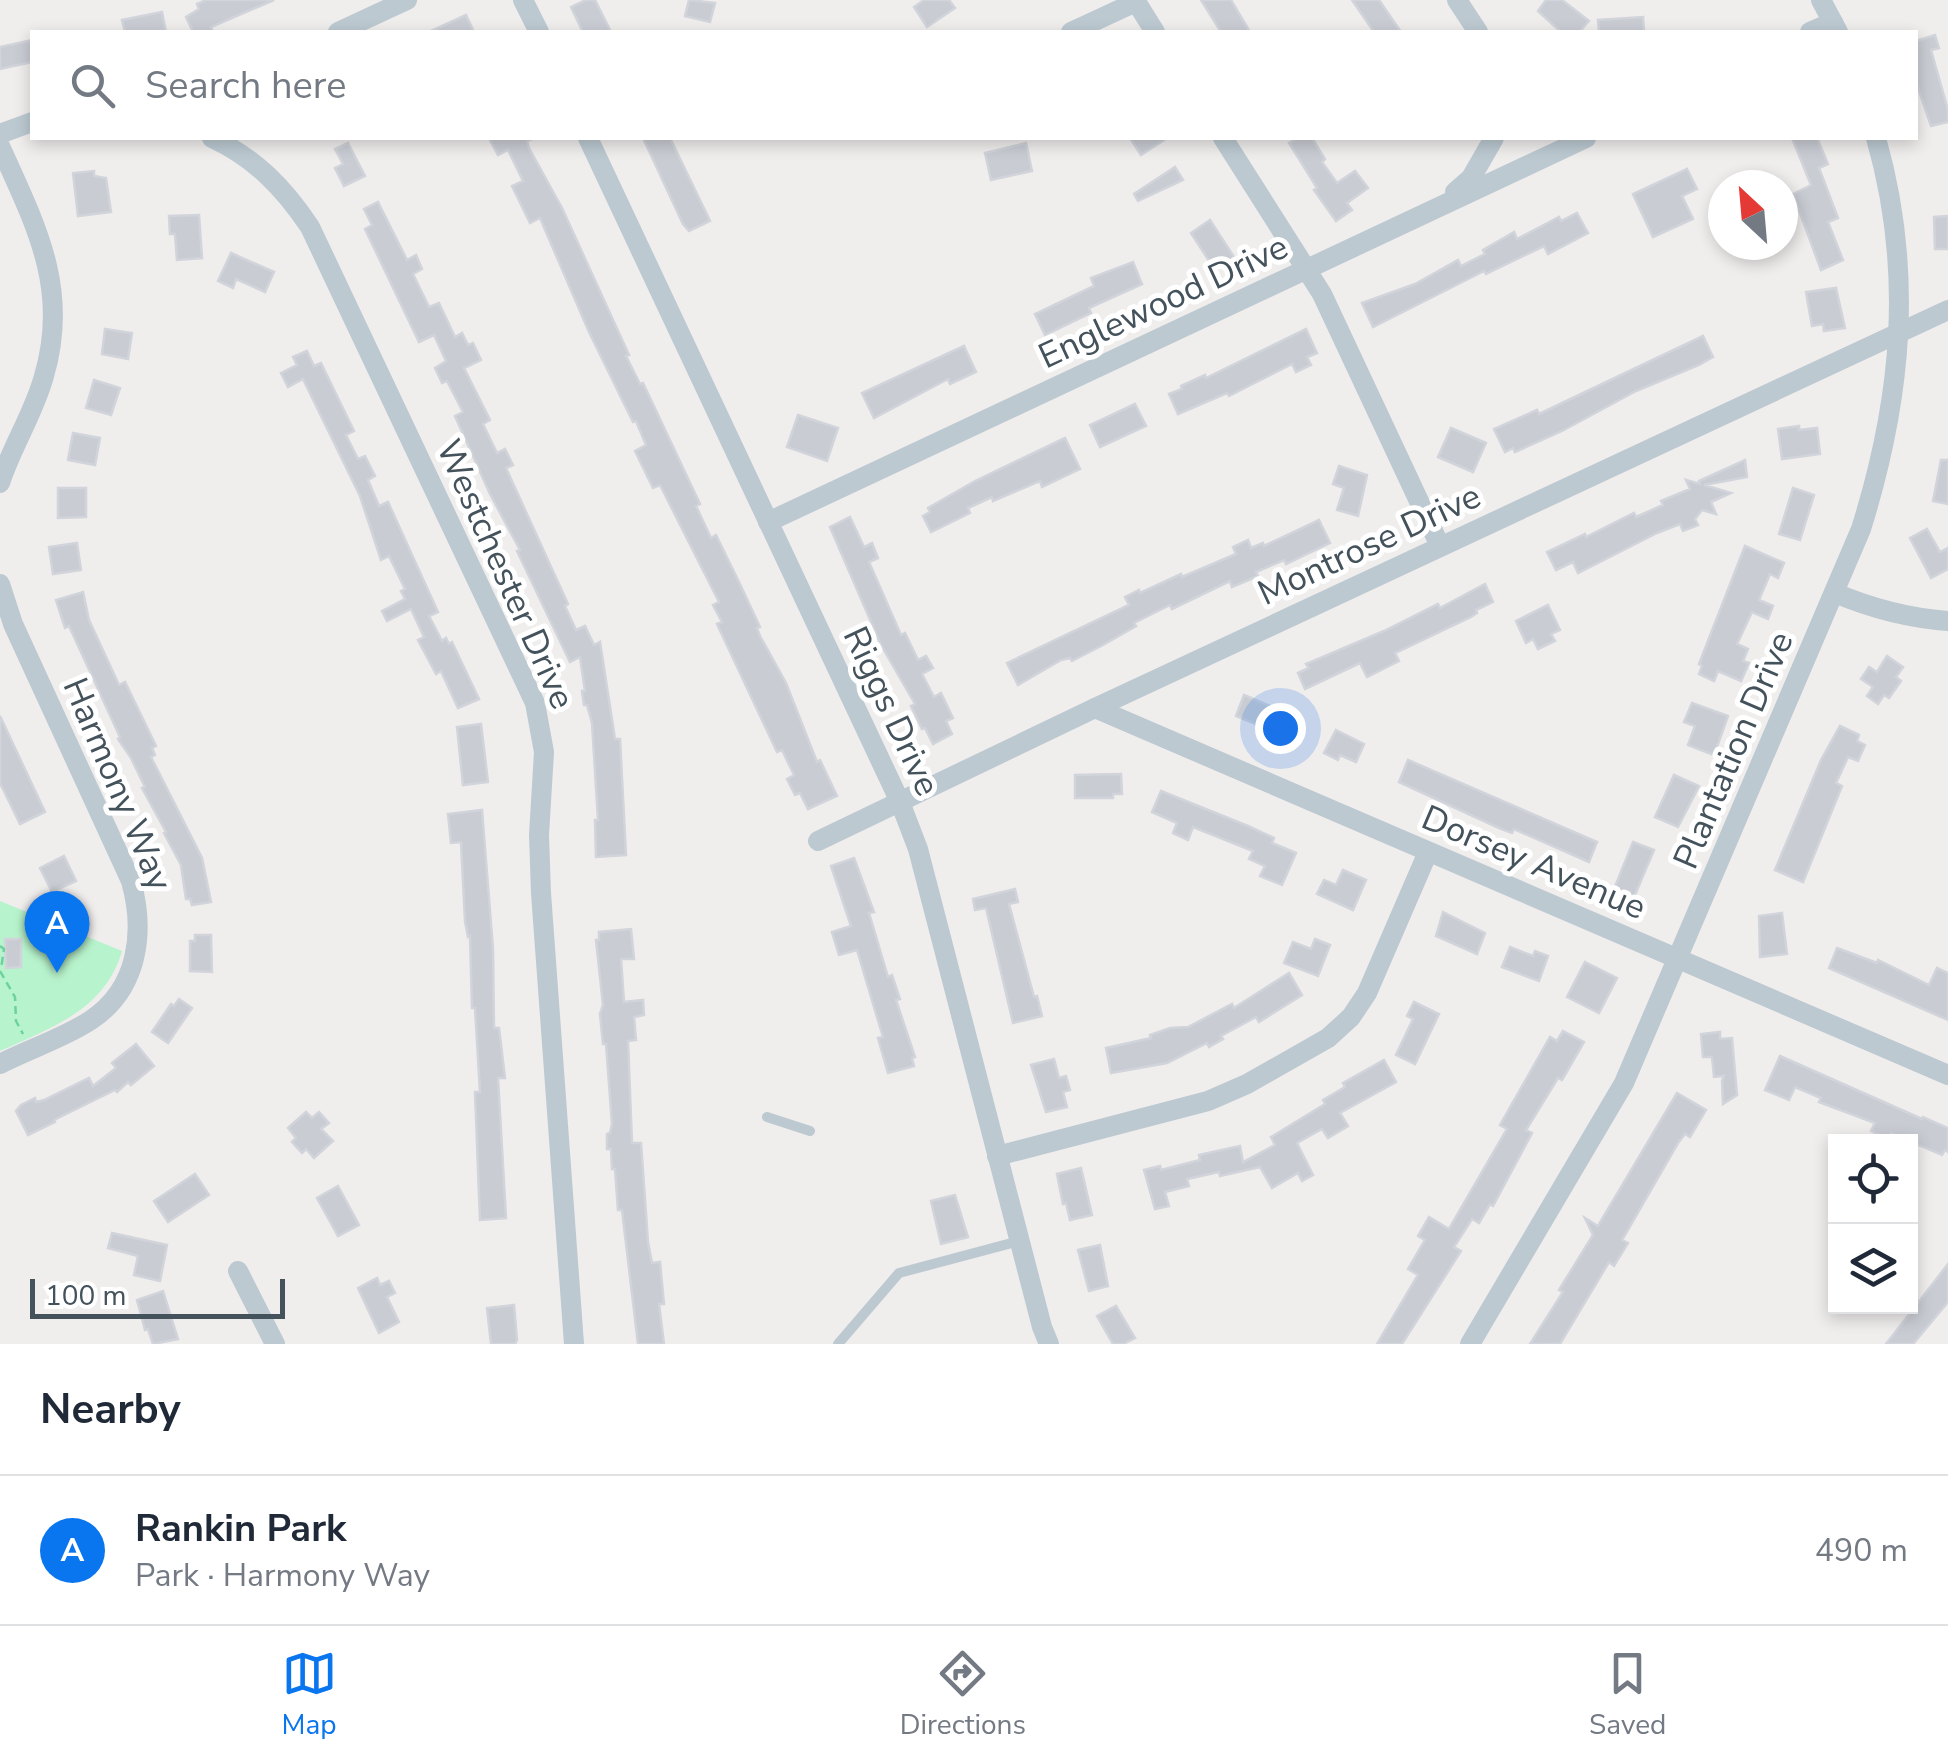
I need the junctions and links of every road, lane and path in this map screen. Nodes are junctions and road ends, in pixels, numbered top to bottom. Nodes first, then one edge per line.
1 (407, 0) edge
2 (524, 0) edge
3 (1457, 0) edge
4 (1821, 0) edge
5 (1135, 1) edge
6 (1836, 27) edge
7 (342, 30) edge
8 (538, 30) edge
9 (1075, 30) edge
10 (1155, 30) edge
11 (1477, 30) edge
12 (30, 123) edge
13 (0, 134) edge
14 (215, 140) edge
15 (589, 140) edge
16 (1224, 140) edge
17 (1493, 140) edge
18 (1582, 140) edge
19 (1877, 140) edge
20 (0, 146) edge
21 (1388, 231) junction
22 (1308, 269) junction
23 (1948, 310) edge
24 (1899, 333) junction
25 (0, 483) edge
26 (768, 522) junction
27 (1440, 546) junction
28 (0, 584) edge
29 (1835, 593) junction
30 (1948, 621) edge
31 (1094, 708) junction
32 (900, 802) junction
33 (818, 840) dead end
34 (1428, 852) junction
35 (0, 946) edge
36 (1679, 960) junction
37 (0, 971) edge
38 (29, 1050) junction
39 (0, 1064) edge
40 (1948, 1076) edge
41 (768, 1117) dead end
42 (810, 1131) dead end
43 (997, 1156) junction
44 (1019, 1240) junction
45 (238, 1271) dead end
46 (274, 1344) edge
47 (574, 1344) edge
48 (838, 1344) edge
49 (1049, 1344) edge
50 (1470, 1344) edge

1 - 7 street
2 - 8 street
3 - 11 street
4 - 6 street
5 - 9 street
5 - 10 street
12 - 13 street
14 - 47 street, Westchester Drive
15 - 26 street, Riggs Drive
16 - 22 street
17 - 21 street
18 - 21 street, Englewood Drive
19 - 24 street, Plantation Drive
20 - 25 street
21 - 22 street, Englewood Drive
22 - 26 street, Englewood Drive
22 - 27 street
23 - 24 street, Montrose Drive
24 - 27 street, Montrose Drive
24 - 29 street, Plantation Drive
26 - 32 street, Riggs Drive
27 - 31 street, Montrose Drive
28 - 38 street, Harmony Way
29 - 30 street
29 - 36 street, Plantation Drive
31 - 32 street, Montrose Drive
31 - 34 street, Dorsey Avenue
32 - 33 street, Montrose Drive
32 - 43 street, Riggs Drive
34 - 36 street, Dorsey Avenue
34 - 43 street
35 - 37 path
36 - 40 street, Dorsey Avenue
36 - 50 street, Plantation Drive
37 - 38 path
38 - 39 street, Harmony Way
41 - 42 lane
43 - 44 street, Riggs Drive
44 - 48 lane
44 - 49 street, Riggs Drive
45 - 46 street

